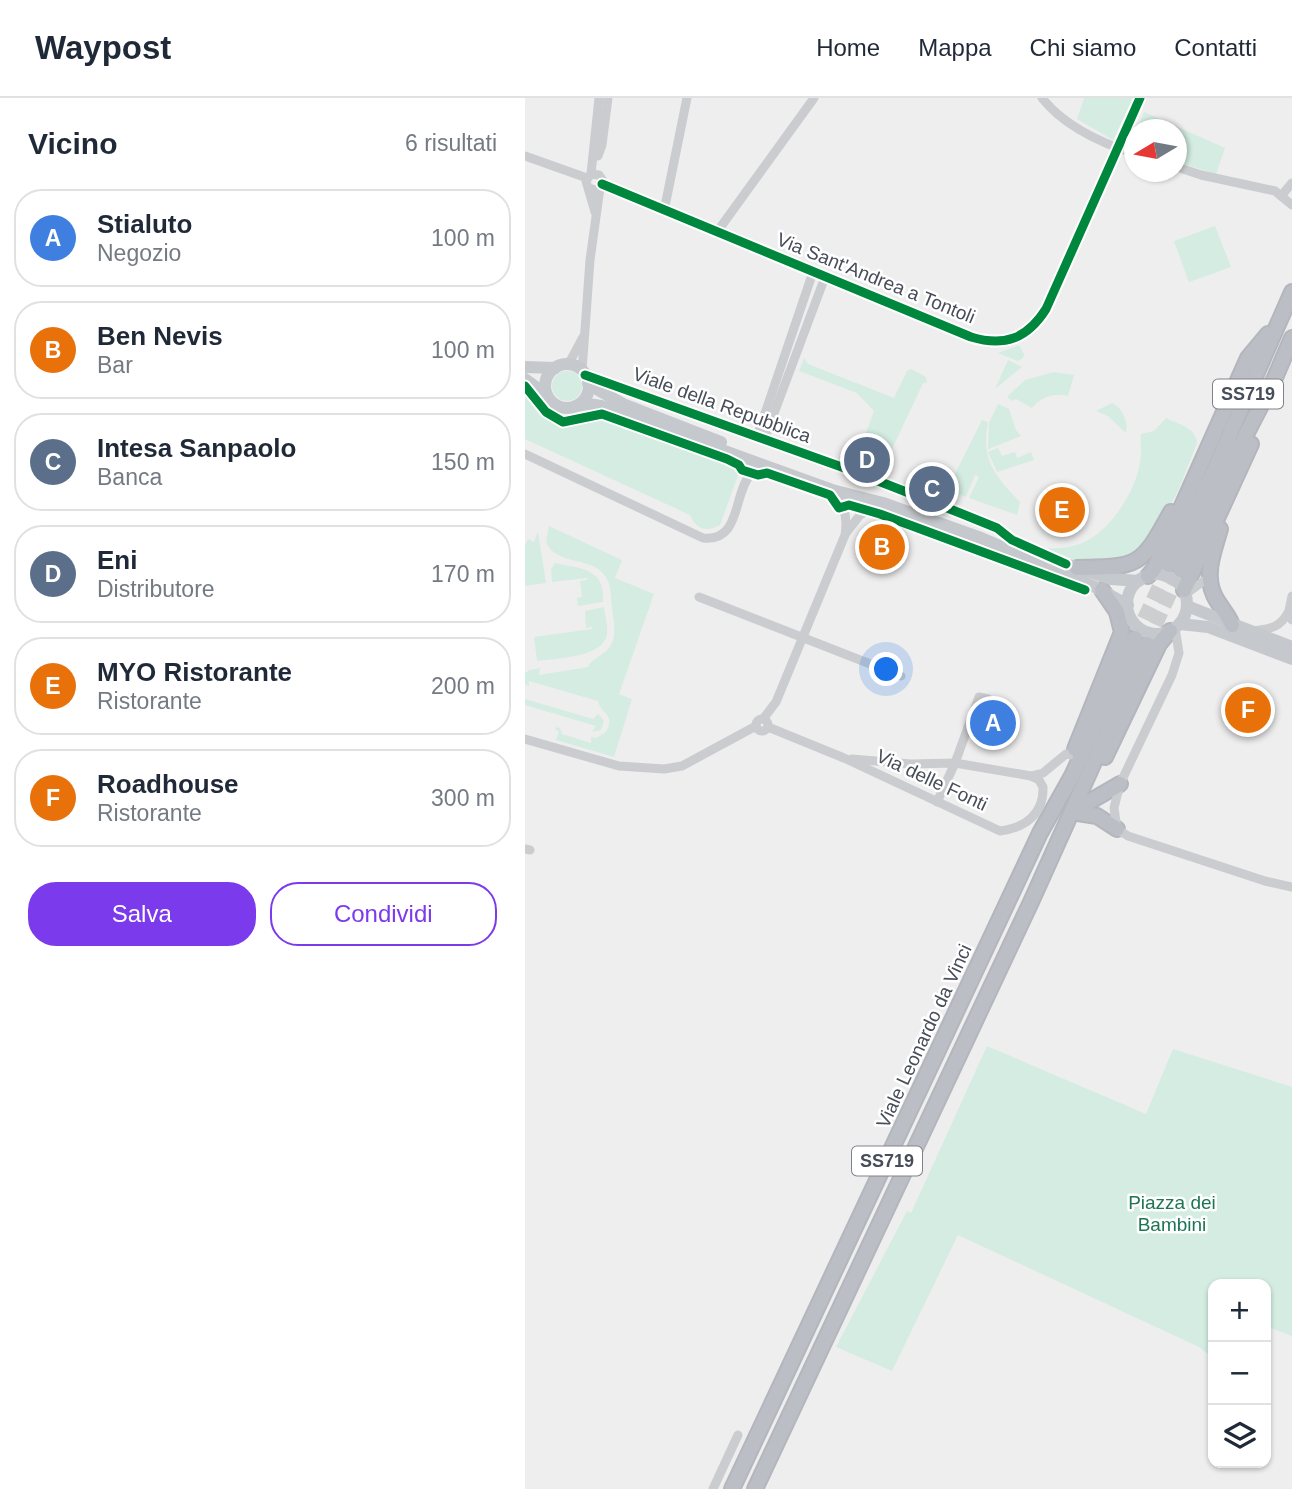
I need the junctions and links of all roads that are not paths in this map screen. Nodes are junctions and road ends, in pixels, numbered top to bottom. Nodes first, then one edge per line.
1 (599, 98) edge
2 (608, 98) edge
3 (687, 98) edge
4 (814, 98) edge
5 (1041, 98) edge
6 (1140, 98) edge
7 (595, 143) junction
8 (1118, 149) junction
9 (1124, 151) edge
10 (525, 156) edge
11 (599, 156) junction
12 (1187, 170) edge
13 (596, 180) junction
14 (1292, 183) edge
15 (1280, 196) junction
16 (1292, 205) edge
17 (664, 211) junction
18 (596, 214) junction
19 (717, 232) junction
20 (813, 272) junction
21 (825, 277) junction
22 (1292, 292) edge
23 (805, 297) junction
24 (817, 301) junction
25 (1278, 322) junction
26 (583, 335) junction
27 (1292, 338) edge
28 (561, 366) junction
29 (525, 367) edge
30 (585, 377) junction
31 (525, 379) edge
32 (1274, 380) junction
33 (547, 395) junction
34 (576, 406) junction
35 (761, 439) junction
36 (525, 454) edge
37 (742, 458) junction
38 (1244, 459) junction
39 (764, 465) junction
40 (1197, 470) junction
41 (748, 477) junction
42 (832, 490) junction
43 (883, 503) junction
44 (845, 535) junction
45 (1071, 566) junction
46 (1209, 577) junction
47 (1143, 578) junction
48 (1101, 590) junction
49 (1292, 596) edge
50 (699, 597) dead end
51 (1185, 597) junction
52 (1130, 612) junction
53 (1290, 616) edge
54 (1232, 625) junction
55 (1175, 627) junction
56 (1251, 632) junction
57 (804, 637) junction
58 (1117, 645) junction
59 (1292, 647) edge
60 (1292, 659) edge
61 (901, 676) dead end
62 (988, 699) dead end
63 (766, 723) junction
64 (526, 739) edge
65 (1073, 755) junction
66 (844, 758) junction
67 (955, 763) junction
68 (1031, 776) junction
69 (1120, 784) junction
70 (937, 802) junction
71 (1080, 810) junction
72 (1067, 824) junction
73 (1117, 830) junction
74 (1040, 832) junction
75 (1292, 887) edge
76 (738, 1435) dead end
77 (713, 1489) edge
78 (732, 1489) edge
79 (755, 1489) edge

1 - 7 street
2 - 11 street
3 - 17 street
4 - 19 street
5 - 8 street
6 - 8 street, Via Sant'Andrea a Tontoli
7 - 11 street
7 - 13 street
8 - 9 street
8 - 21 street, Via Sant'Andrea a Tontoli
10 - 13 street, Via Sant'Andrea a Tontoli
11 - 13 street
12 - 15 street
13 - 17 street, Via Sant'Andrea a Tontoli
13 - 18 street
13 - 18 street
14 - 15 street
15 - 16 street
17 - 19 street, Via Sant'Andrea a Tontoli
18 - 26 street
19 - 20 street, Via Sant'Andrea a Tontoli
20 - 21 street, Via Sant'Andrea a Tontoli
20 - 23 street
21 - 24 street
22 - 25 highway, SS719
23 - 24 street
23 - 35 street
24 - 35 street
25 - 32 highway, SS719
25 - 40 highway
26 - 28 street
26 - 30 street
27 - 32 highway, SS719
28 - 29 main road, Viale della Repubblica
28 - 30 main road, Viale della Repubblica
28 - 33 main road
30 - 34 main road
30 - 35 street, Viale della Repubblica
30 - 45 main road, Viale della Repubblica
31 - 33 main road
32 - 38 highway
33 - 34 main road
34 - 37 main road
35 - 45 street, Viale della Repubblica
36 - 41 street
37 - 39 main road
37 - 41 street
38 - 46 highway
38 - 51 highway
39 - 41 street
39 - 42 main road
40 - 45 highway
40 - 47 highway
42 - 43 main road
42 - 44 street
43 - 44 street
43 - 48 main road
44 - 57 street
45 - 47 main road, Viale della Repubblica
46 - 51 street
46 - 54 highway
47 - 51 main road
47 - 52 main road
48 - 52 main road
48 - 58 highway
49 - 53 street
50 - 57 street
51 - 54 main road
51 - 55 main road
52 - 55 main road
52 - 58 highway
53 - 56 street
54 - 56 main road
55 - 60 main road
55 - 69 street
55 - 71 highway
56 - 59 main road
57 - 61 street
57 - 63 street
58 - 65 highway
62 - 67 street
63 - 64 street
63 - 66 street, Via delle Fonti
65 - 68 street
65 - 74 highway
66 - 67 street
66 - 70 street, Via delle Fonti
67 - 68 street
67 - 70 street
68 - 70 street, Via delle Fonti
69 - 71 highway
69 - 73 street
71 - 72 highway
71 - 73 highway
72 - 74 highway, Viale Leonardo da Vinci / SS719
72 - 79 highway, Viale Leonardo da Vinci / SS719
73 - 75 street
74 - 78 highway, Viale Leonardo da Vinci / SS719
76 - 77 street

